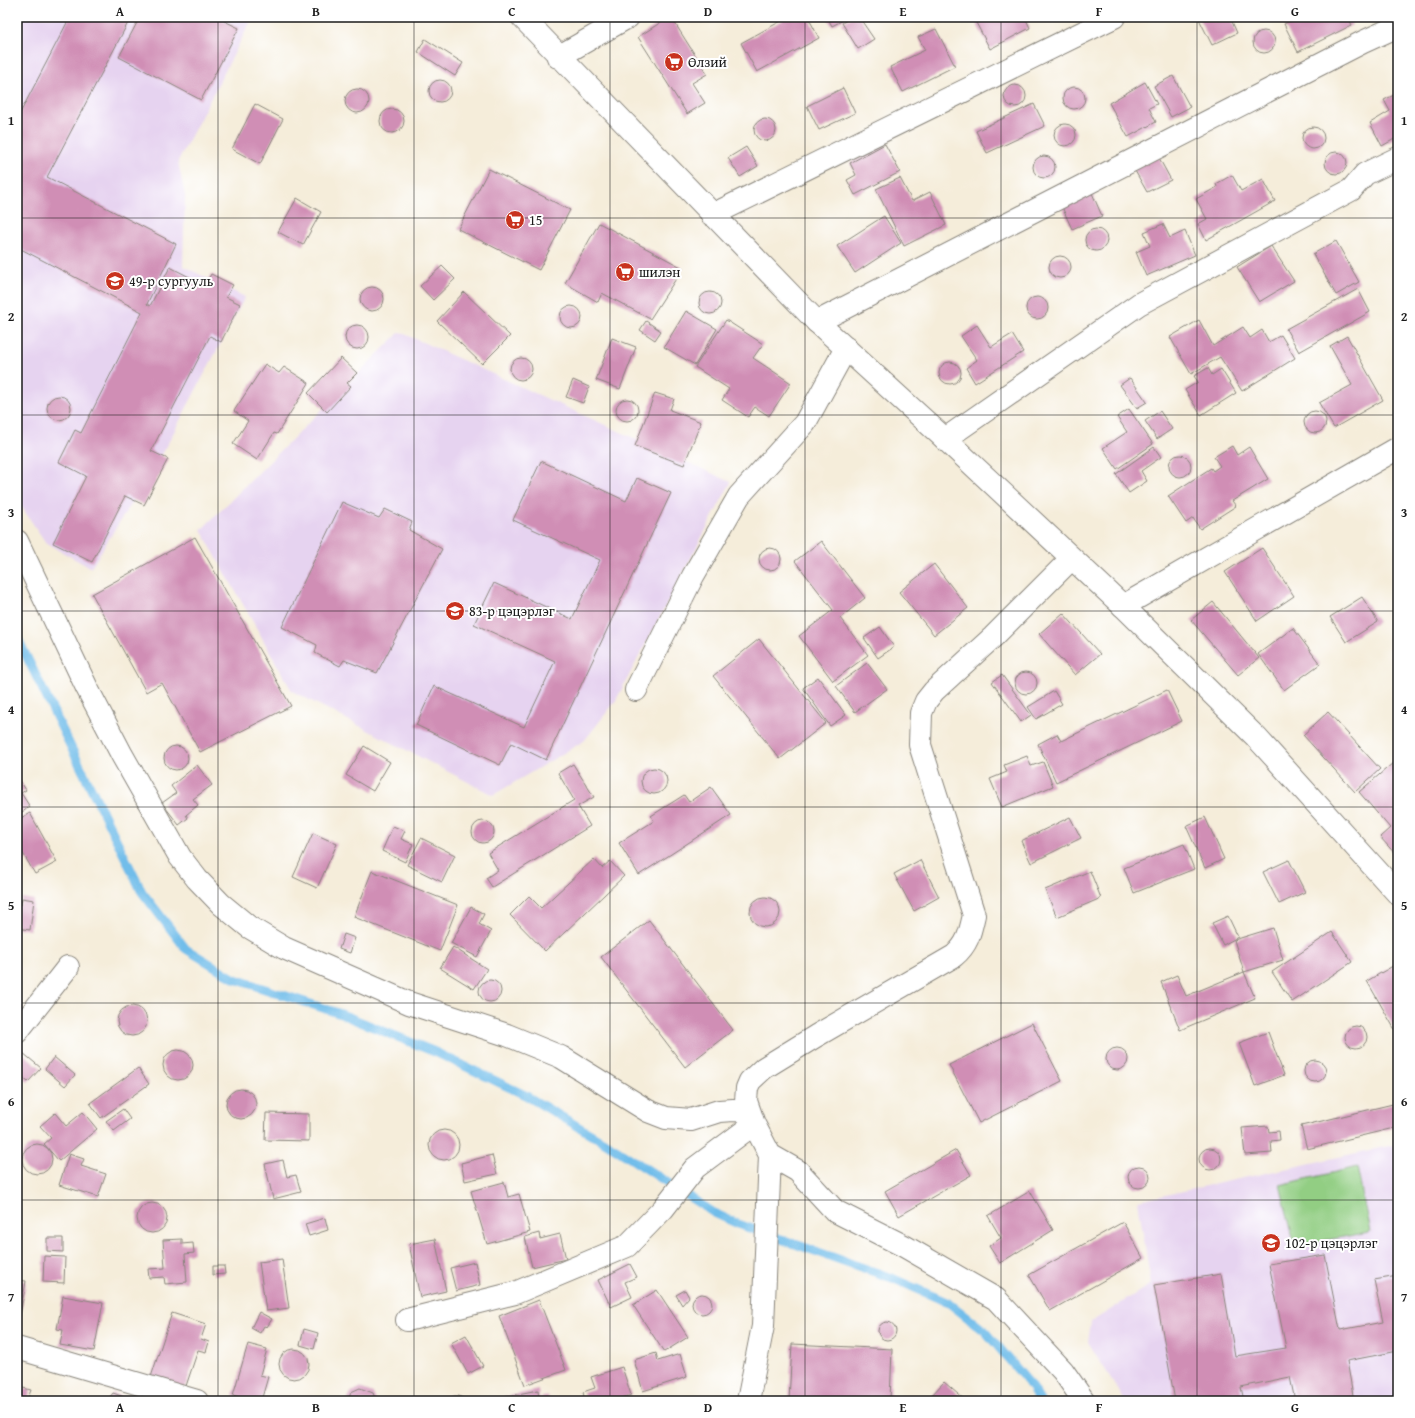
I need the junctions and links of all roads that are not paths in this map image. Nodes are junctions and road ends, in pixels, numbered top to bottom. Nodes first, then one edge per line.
1 (522, 17) edge
2 (628, 17) edge
3 (1114, 17) edge
4 (1398, 26) edge
5 (558, 57) junction
6 (1398, 158) edge
7 (712, 215) junction
8 (816, 322) junction
9 (846, 348) junction
10 (945, 439) junction
11 (1398, 448) edge
12 (17, 541) edge
13 (1071, 559) junction
14 (1123, 606) junction
15 (636, 690) dead end
16 (1398, 894) edge
17 (68, 967) dead end
18 (17, 1032) edge
19 (752, 1117) junction
20 (770, 1155) junction
21 (407, 1320) dead end
22 (17, 1348) edge
23 (197, 1401) edge
24 (748, 1401) edge
25 (1084, 1401) edge

1 - 5 street
2 - 5 street
3 - 7 street
4 - 8 street
5 - 7 street
6 - 10 street
7 - 8 street
8 - 9 street
9 - 10 street
9 - 15 street
10 - 13 street
11 - 14 street
12 - 19 street
13 - 14 street
13 - 19 street
14 - 16 street
17 - 18 street
19 - 20 street
19 - 21 street
20 - 24 street
20 - 25 street
22 - 23 street

